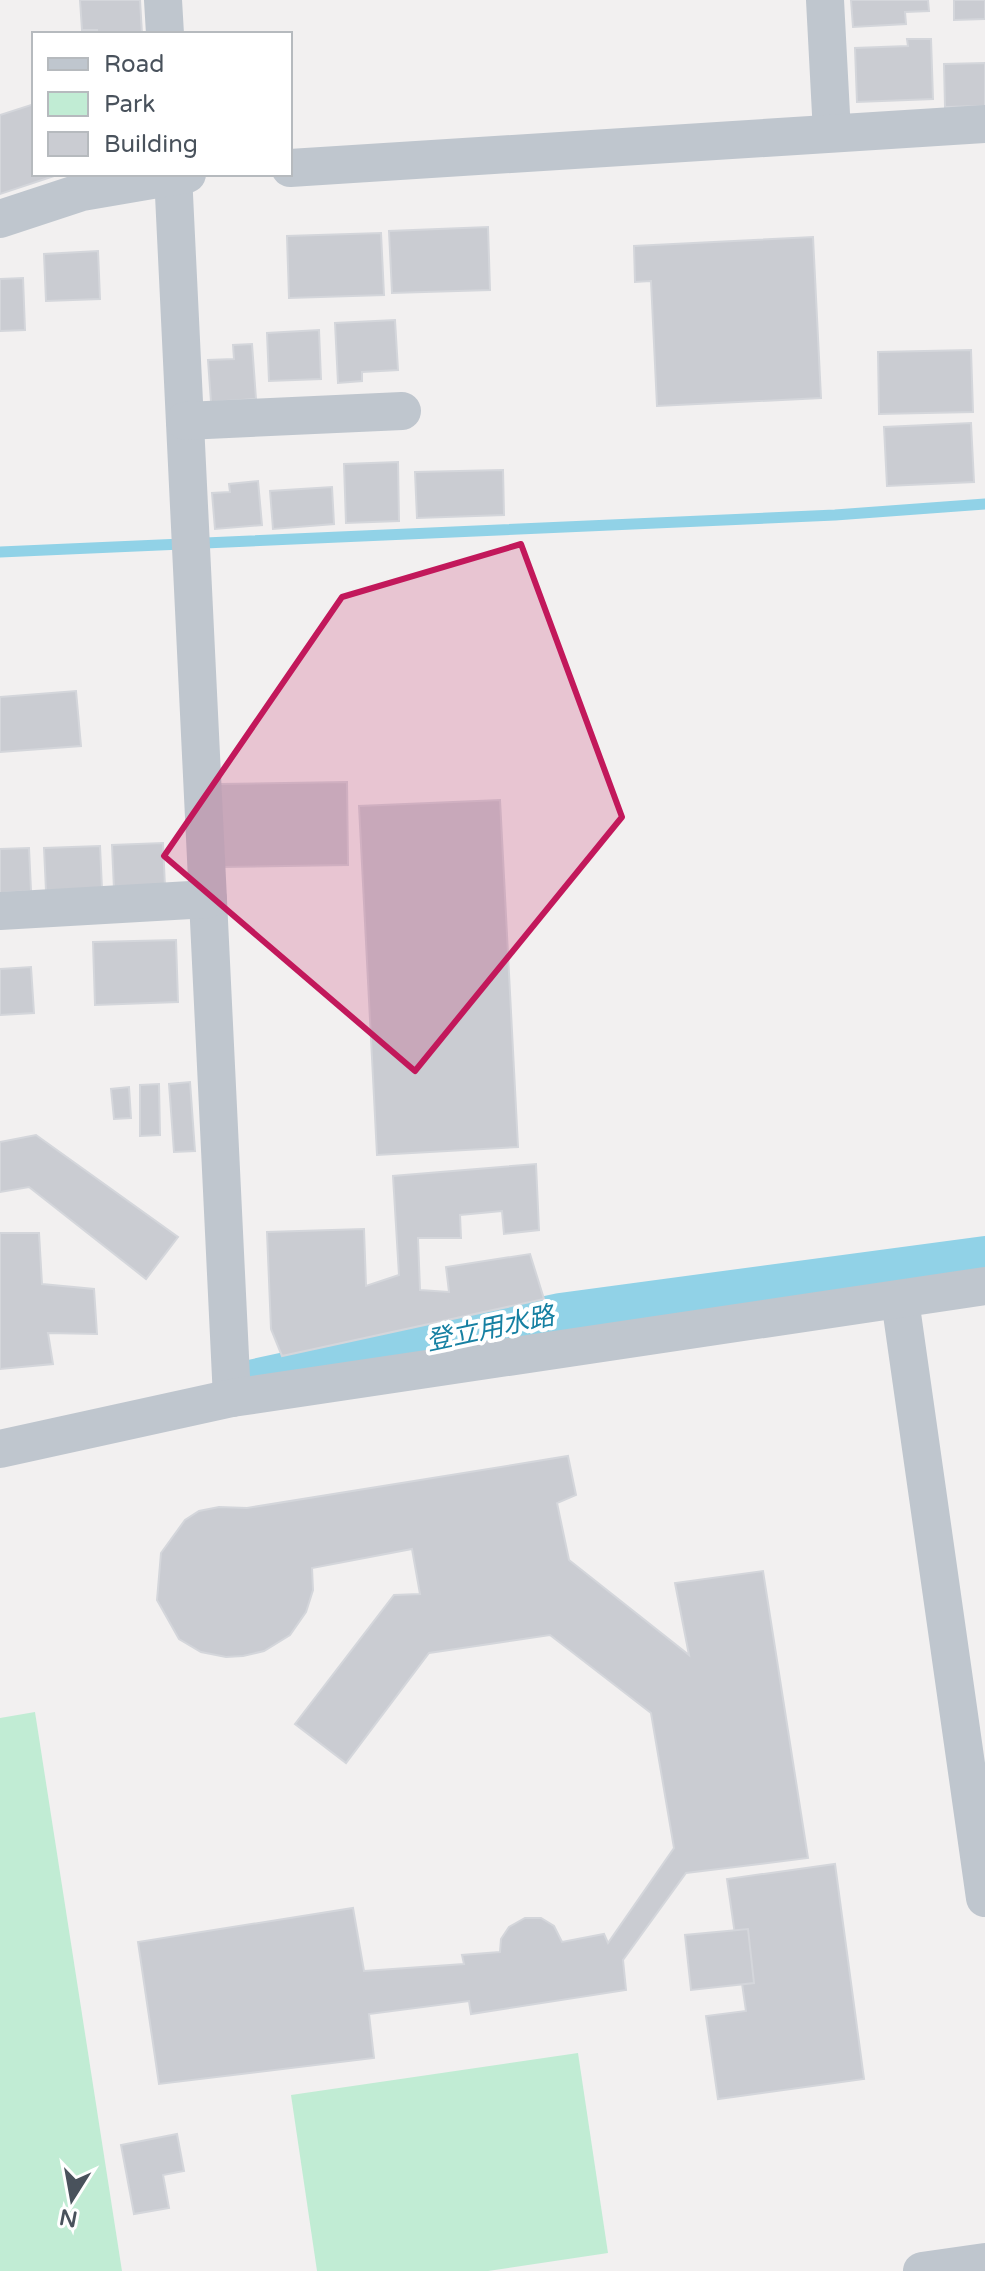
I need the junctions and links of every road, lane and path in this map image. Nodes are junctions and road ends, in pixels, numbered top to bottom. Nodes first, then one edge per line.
1 (163, 0) edge
2 (825, 0) edge
3 (165, 32) edge
4 (985, 124) edge
5 (832, 133) junction
6 (292, 168) edge
7 (163, 176) edge
8 (173, 176) edge
9 (0, 219) edge
10 (402, 411) dead end
11 (185, 421) junction
12 (208, 899) junction
13 (0, 911) edge
14 (985, 1286) edge
15 (900, 1300) junction
16 (232, 1398) junction
17 (0, 1449) edge
18 (985, 1898) edge
19 (985, 2262) edge
20 (922, 2271) edge

1 - 3 street
2 - 5 street
4 - 5 street
5 - 6 street
7 - 9 street
8 - 11 street
10 - 11 street
11 - 12 street
12 - 13 street
12 - 16 street
14 - 15 street
15 - 16 street
15 - 18 street
16 - 17 street
19 - 20 street

